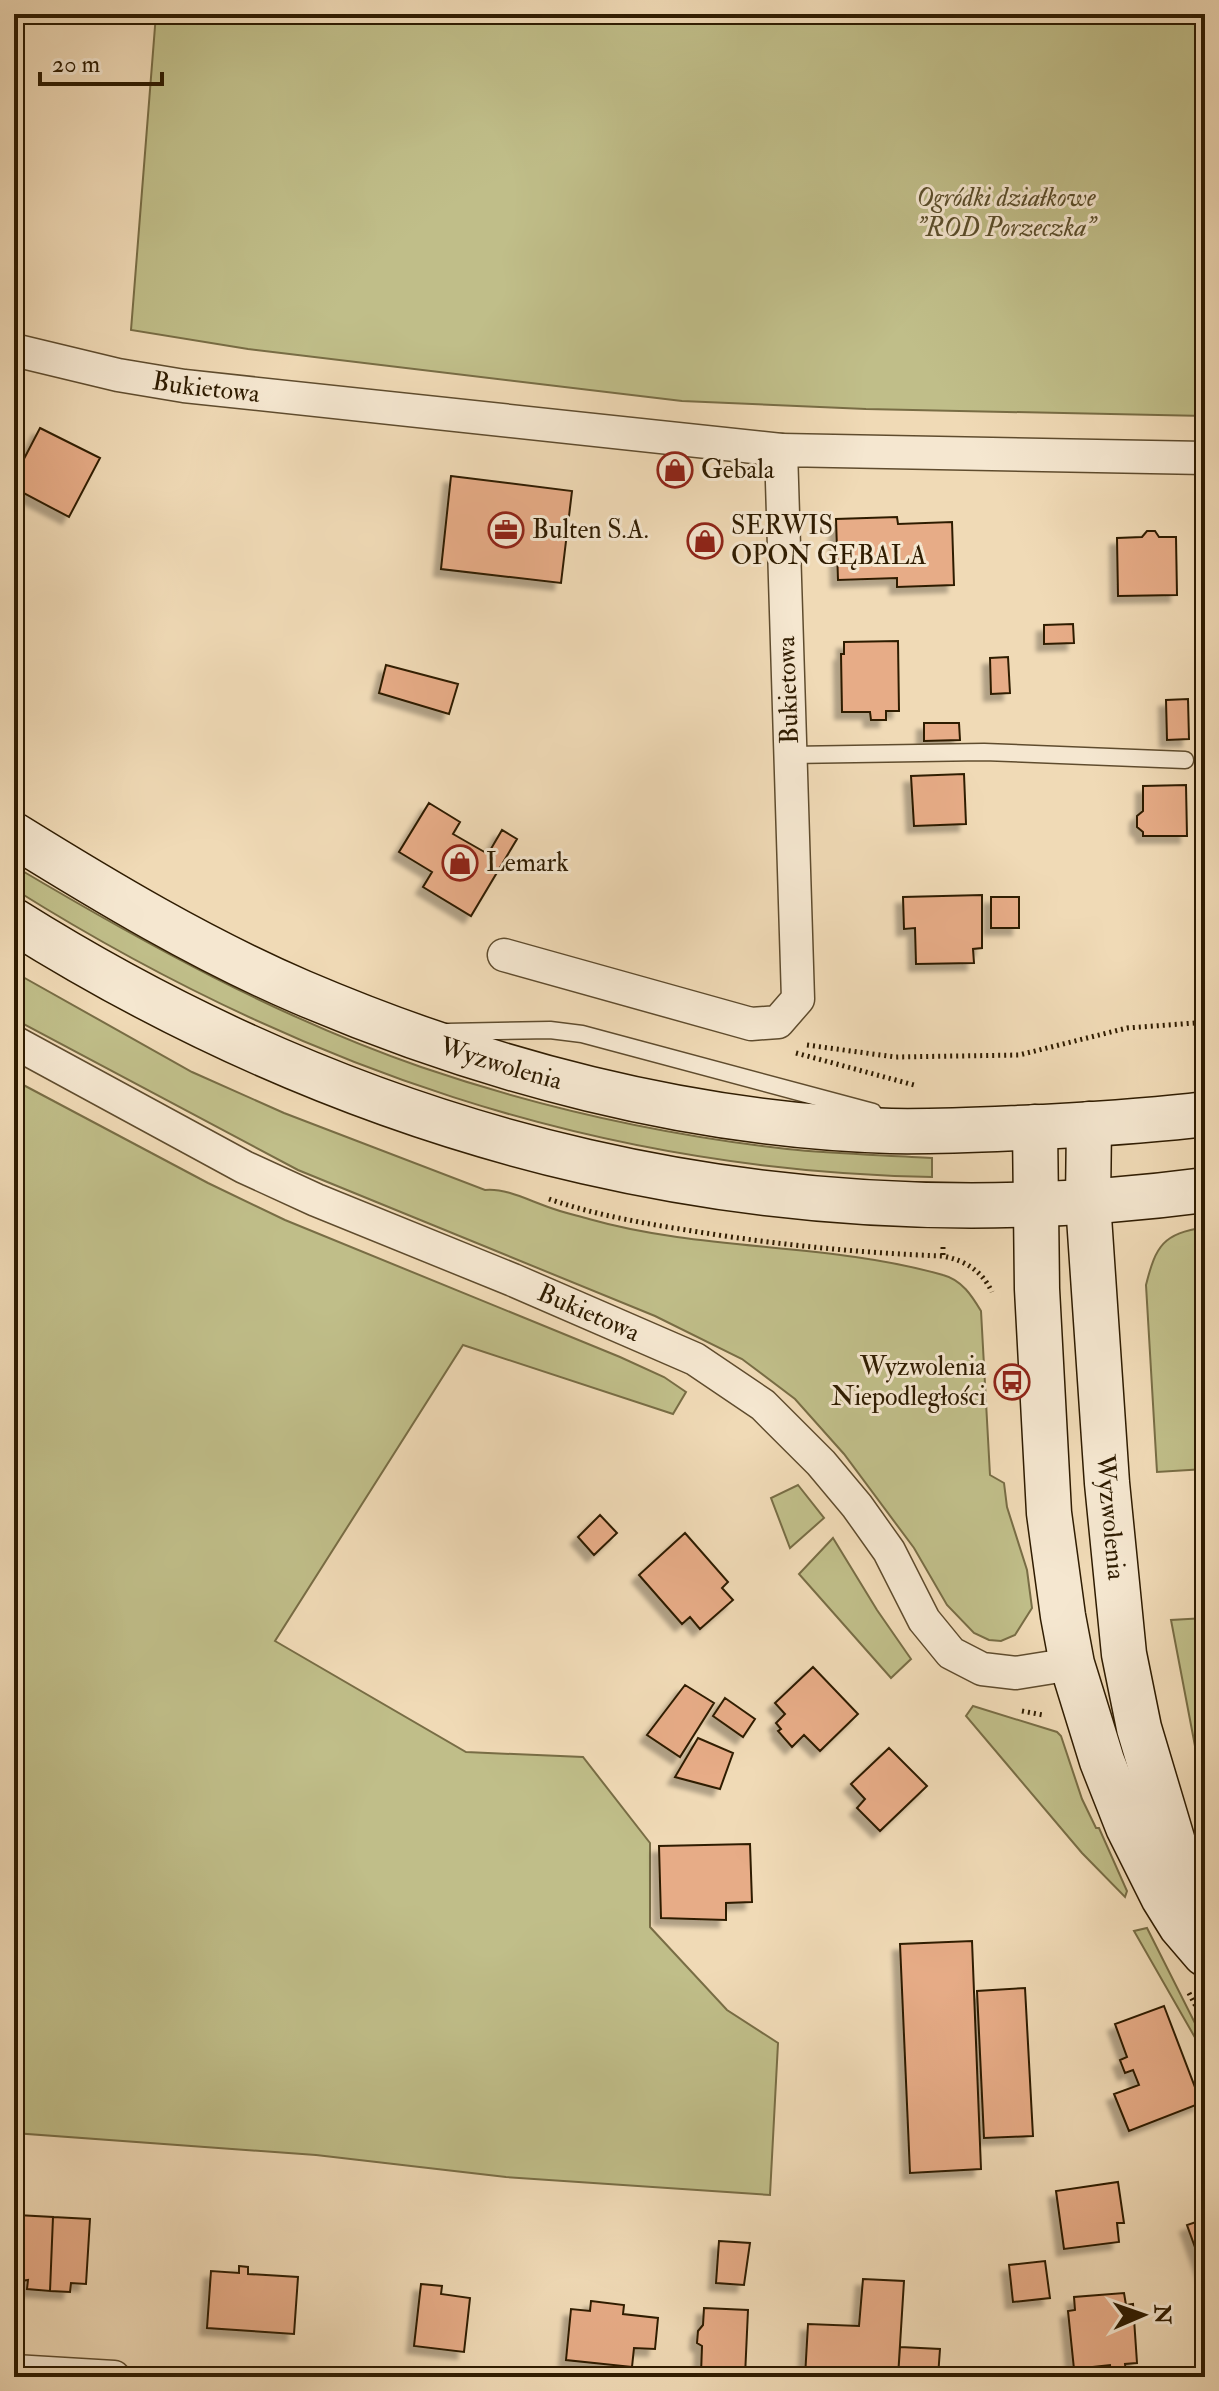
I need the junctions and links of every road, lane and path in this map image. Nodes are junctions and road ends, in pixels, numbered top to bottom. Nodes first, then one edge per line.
1 (14, 350) edge
2 (781, 450) junction
3 (1205, 458) edge
4 (790, 755) junction
5 (1185, 760) dead end
6 (14, 835) edge
7 (14, 921) edge
8 (504, 955) dead end
9 (1205, 1007) edge
10 (14, 1042) edge
11 (924, 1085) dead end
12 (1205, 1114) edge
13 (1089, 1124) junction
14 (1035, 1127) junction
15 (1205, 1190) edge
16 (1088, 1202) junction
17 (1037, 1206) junction
18 (1072, 1664) junction
19 (1010, 1710) dead end
20 (1051, 1717) dead end
21 (1205, 1953) edge
22 (14, 2371) edge
23 (114, 2377) edge

1 - 2 street, Bukietowa
2 - 3 street, Bukietowa
2 - 4 street, Bukietowa
4 - 5 lane
4 - 8 street, Bukietowa
6 - 14 main road, Wyzwolenia
7 - 17 main road
9 - 11 path
10 - 18 street, Bukietowa
12 - 13 main road
13 - 14 main road, Wyzwolenia
13 - 16 main road, Wyzwolenia
14 - 17 main road, Wyzwolenia
15 - 16 main road
16 - 17 main road
16 - 21 main road, Wyzwolenia
17 - 18 main road, Wyzwolenia
18 - 21 main road, Wyzwolenia
19 - 20 path
22 - 23 street

